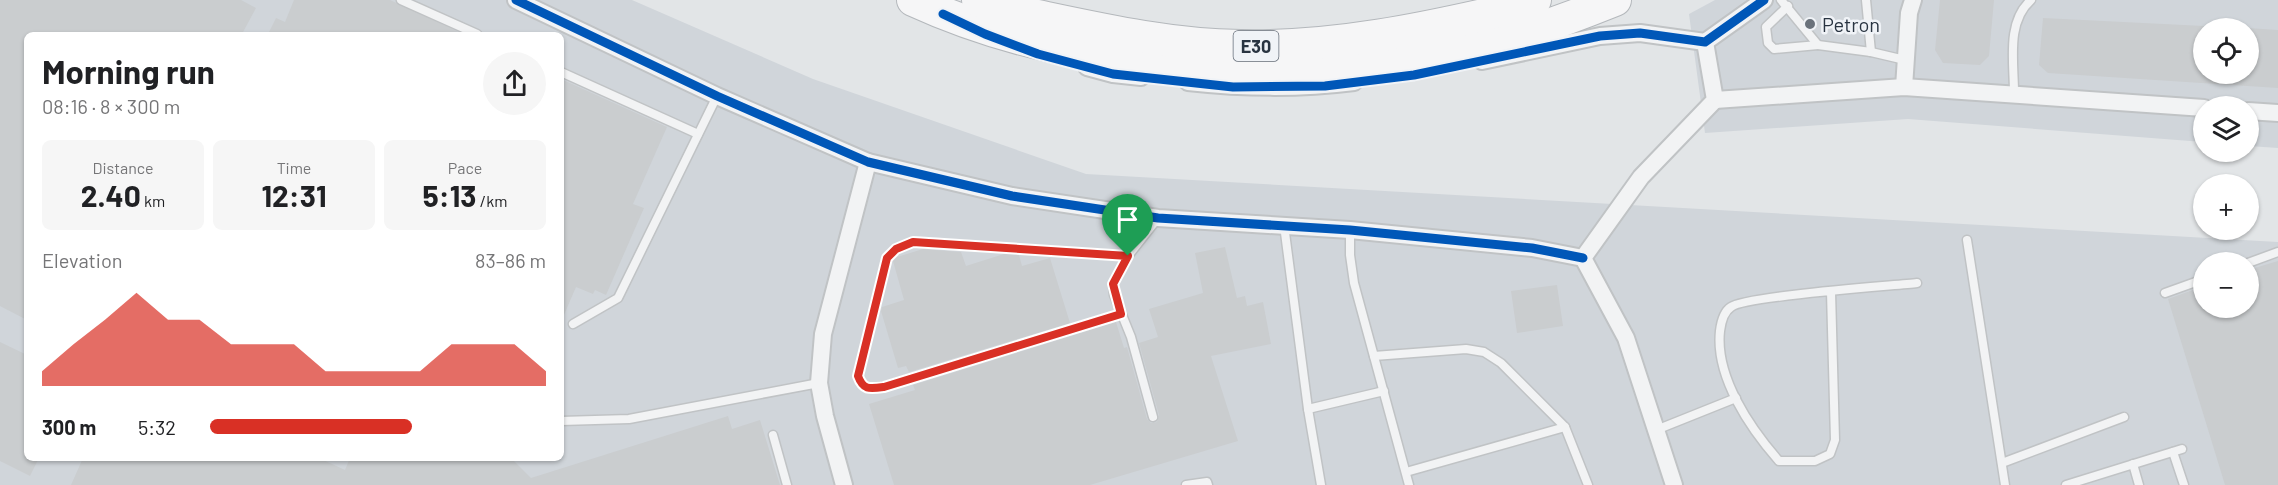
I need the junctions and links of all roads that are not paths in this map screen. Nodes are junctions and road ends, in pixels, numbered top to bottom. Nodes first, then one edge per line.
1 (401, 0) edge
2 (516, 0) edge
3 (913, 0) edge
4 (978, 0) edge
5 (1535, 0) edge
6 (1615, 0) edge
7 (1764, 0) edge
8 (1866, 0) edge
9 (1912, 0) edge
10 (2031, 0) edge
11 (1785, 3) edge
12 (943, 14) junction
13 (473, 32) edge
14 (1706, 42) junction
15 (1818, 45) junction
16 (1871, 52) junction
17 (1905, 60) junction
18 (564, 73) edge
19 (1905, 87) junction
20 (2014, 93) junction
21 (717, 96) junction
22 (1715, 100) junction
23 (2193, 107) edge
24 (2259, 112) edge
25 (2278, 113) edge
26 (698, 134) junction
27 (868, 162) junction
28 (1158, 218) junction
29 (1284, 225) junction
30 (1350, 230) junction
31 (1968, 240) dead end
32 (2278, 252) edge
33 (1128, 256) junction
34 (1583, 258) junction
35 (2259, 259) edge
36 (1917, 283) dead end
37 (2193, 283) edge
38 (1831, 292) junction
39 (2165, 293) dead end
40 (1121, 314) junction
41 (573, 324) dead end
42 (1374, 356) junction
43 (819, 383) junction
44 (1384, 391) junction
45 (1736, 398) junction
46 (1308, 409) junction
47 (1154, 417) dead end
48 (2124, 417) dead end
49 (564, 421) edge
50 (1565, 427) junction
51 (1656, 430) junction
52 (773, 435) dead end
53 (2002, 463) junction
54 (2133, 465) junction
55 (1406, 472) junction
56 (2096, 476) junction
57 (787, 485) edge
58 (844, 485) edge
59 (1186, 485) edge
60 (1208, 485) edge
61 (1321, 485) edge
62 (1409, 485) edge
63 (1588, 485) edge
64 (1674, 485) edge
65 (2005, 485) edge
66 (2067, 485) edge
67 (2099, 485) edge
68 (2139, 485) edge
69 (2184, 485) edge

1 - 13 lane
2 - 21 street
3 - 12 highway, E30
4 - 5 highway, E30
6 - 12 highway, E30
7 - 14 street
8 - 16 lane
9 - 17 street
10 - 20 lane
11 - 15 lane
11 - 15 lane
12 - 14 street
14 - 22 street
15 - 16 lane
16 - 17 lane
17 - 19 street
18 - 26 lane
19 - 20 street
19 - 22 street
20 - 23 street
21 - 26 lane
21 - 27 street
22 - 34 street
24 - 25 street
26 - 41 lane
27 - 28 street
27 - 43 street
28 - 29 street
28 - 33 lane
29 - 30 street
29 - 46 lane
30 - 34 street
30 - 42 lane
31 - 53 lane
32 - 35 lane
33 - 40 lane
33 - 40 lane
34 - 51 street
36 - 38 lane
37 - 39 lane
38 - 45 lane
38 - 45 lane
40 - 47 lane
42 - 44 lane
42 - 50 lane
43 - 49 lane
43 - 58 street
44 - 46 lane
44 - 55 lane
45 - 51 lane
46 - 61 lane
48 - 53 lane
50 - 55 lane
50 - 63 lane
51 - 64 street
52 - 57 lane
53 - 65 lane
54 - 56 lane
54 - 68 lane
54 - 69 lane
55 - 62 lane
56 - 66 lane
56 - 67 lane
59 - 60 lane

